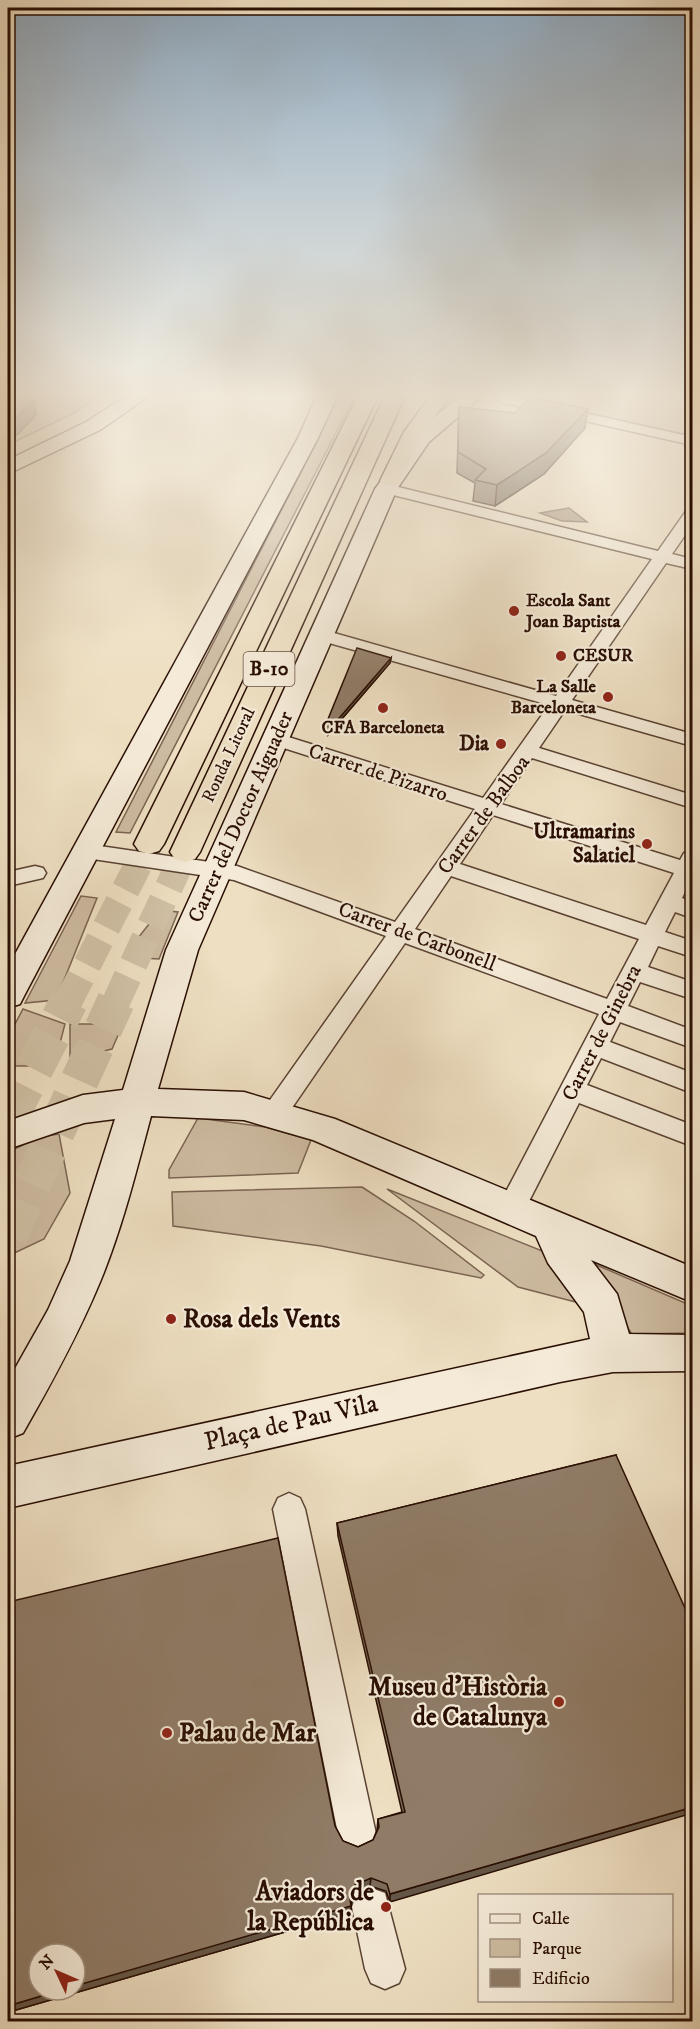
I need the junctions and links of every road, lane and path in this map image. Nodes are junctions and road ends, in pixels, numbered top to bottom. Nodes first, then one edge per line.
1 (279, 493) edge
2 (321, 493) edge
3 (349, 493) edge
4 (385, 493) edge
5 (417, 493) edge
6 (693, 514) edge
7 (662, 557) junction
8 (693, 564) edge
9 (321, 635) junction
10 (564, 703) junction
11 (275, 740) junction
12 (693, 740) edge
13 (530, 751) junction
14 (693, 802) edge
15 (489, 809) junction
16 (149, 844) tunnel mouth
17 (86, 851) junction
18 (185, 852) tunnel mouth
19 (691, 866) edge
20 (447, 867) junction
21 (218, 869) junction
22 (35, 873) dead end
23 (8, 879) edge
24 (670, 902) junction
25 (693, 910) edge
26 (402, 931) junction
27 (652, 936) junction
28 (693, 949) edge
29 (635, 971) junction
30 (693, 991) edge
31 (8, 996) edge
32 (614, 1010) junction
33 (693, 1039) edge
34 (596, 1046) junction
35 (693, 1083) edge
36 (573, 1090) junction
37 (137, 1102) junction
38 (274, 1114) junction
39 (8, 1135) edge
40 (693, 1136) edge
41 (513, 1207) junction
42 (549, 1224) junction
43 (693, 1285) edge
44 (693, 1353) edge
45 (594, 1357) junction
46 (8, 1419) edge
47 (8, 1487) edge
48 (289, 1509) dead end
49 (357, 1834) dead end
50 (371, 1907) dead end
51 (385, 1969) dead end

1 - 17 main road
2 - 16 highway, Ronda Litoral / B-10
3 - 18 highway, Ronda Litoral / B-10
4 - 9 main road, Carrer del Doctor Aiguader
5 - 7 street
6 - 7 street, Carrer de Balboa
7 - 8 street
7 - 10 street, Carrer de Balboa
9 - 10 street
9 - 11 main road, Carrer del Doctor Aiguader
10 - 12 street
10 - 13 street, Carrer de Balboa
11 - 15 street, Carrer de Pizarro
11 - 21 main road, Carrer del Doctor Aiguader
13 - 14 street
13 - 15 street, Carrer de Balboa
15 - 19 street, Carrer de Pizarro
15 - 20 street, Carrer de Balboa
17 - 21 street, Carrer de Carbonell
17 - 31 main road
19 - 24 street, Carrer de Ginebra
20 - 26 street, Carrer de Balboa
20 - 27 street
21 - 26 street, Carrer de Carbonell
21 - 37 main road, Carrer del Doctor Aiguader
22 - 23 street
24 - 25 street
24 - 27 street, Carrer de Ginebra
26 - 32 street, Carrer de Carbonell
26 - 38 street, Carrer de Balboa
27 - 28 street
27 - 29 street, Carrer de Ginebra
29 - 30 street
29 - 32 street, Carrer de Ginebra
32 - 33 street, Carrer de Carbonell
32 - 34 street, Carrer de Ginebra
34 - 35 street
34 - 36 street, Carrer de Ginebra
36 - 40 street
36 - 41 street, Carrer de Ginebra
37 - 38 main road
37 - 39 main road
37 - 46 main road
38 - 41 main road
41 - 42 main road
42 - 43 main road
42 - 45 main road
44 - 45 main road, Plaça de Pau Vila
45 - 47 main road, Plaça de Pau Vila
48 - 49 street
50 - 51 street

